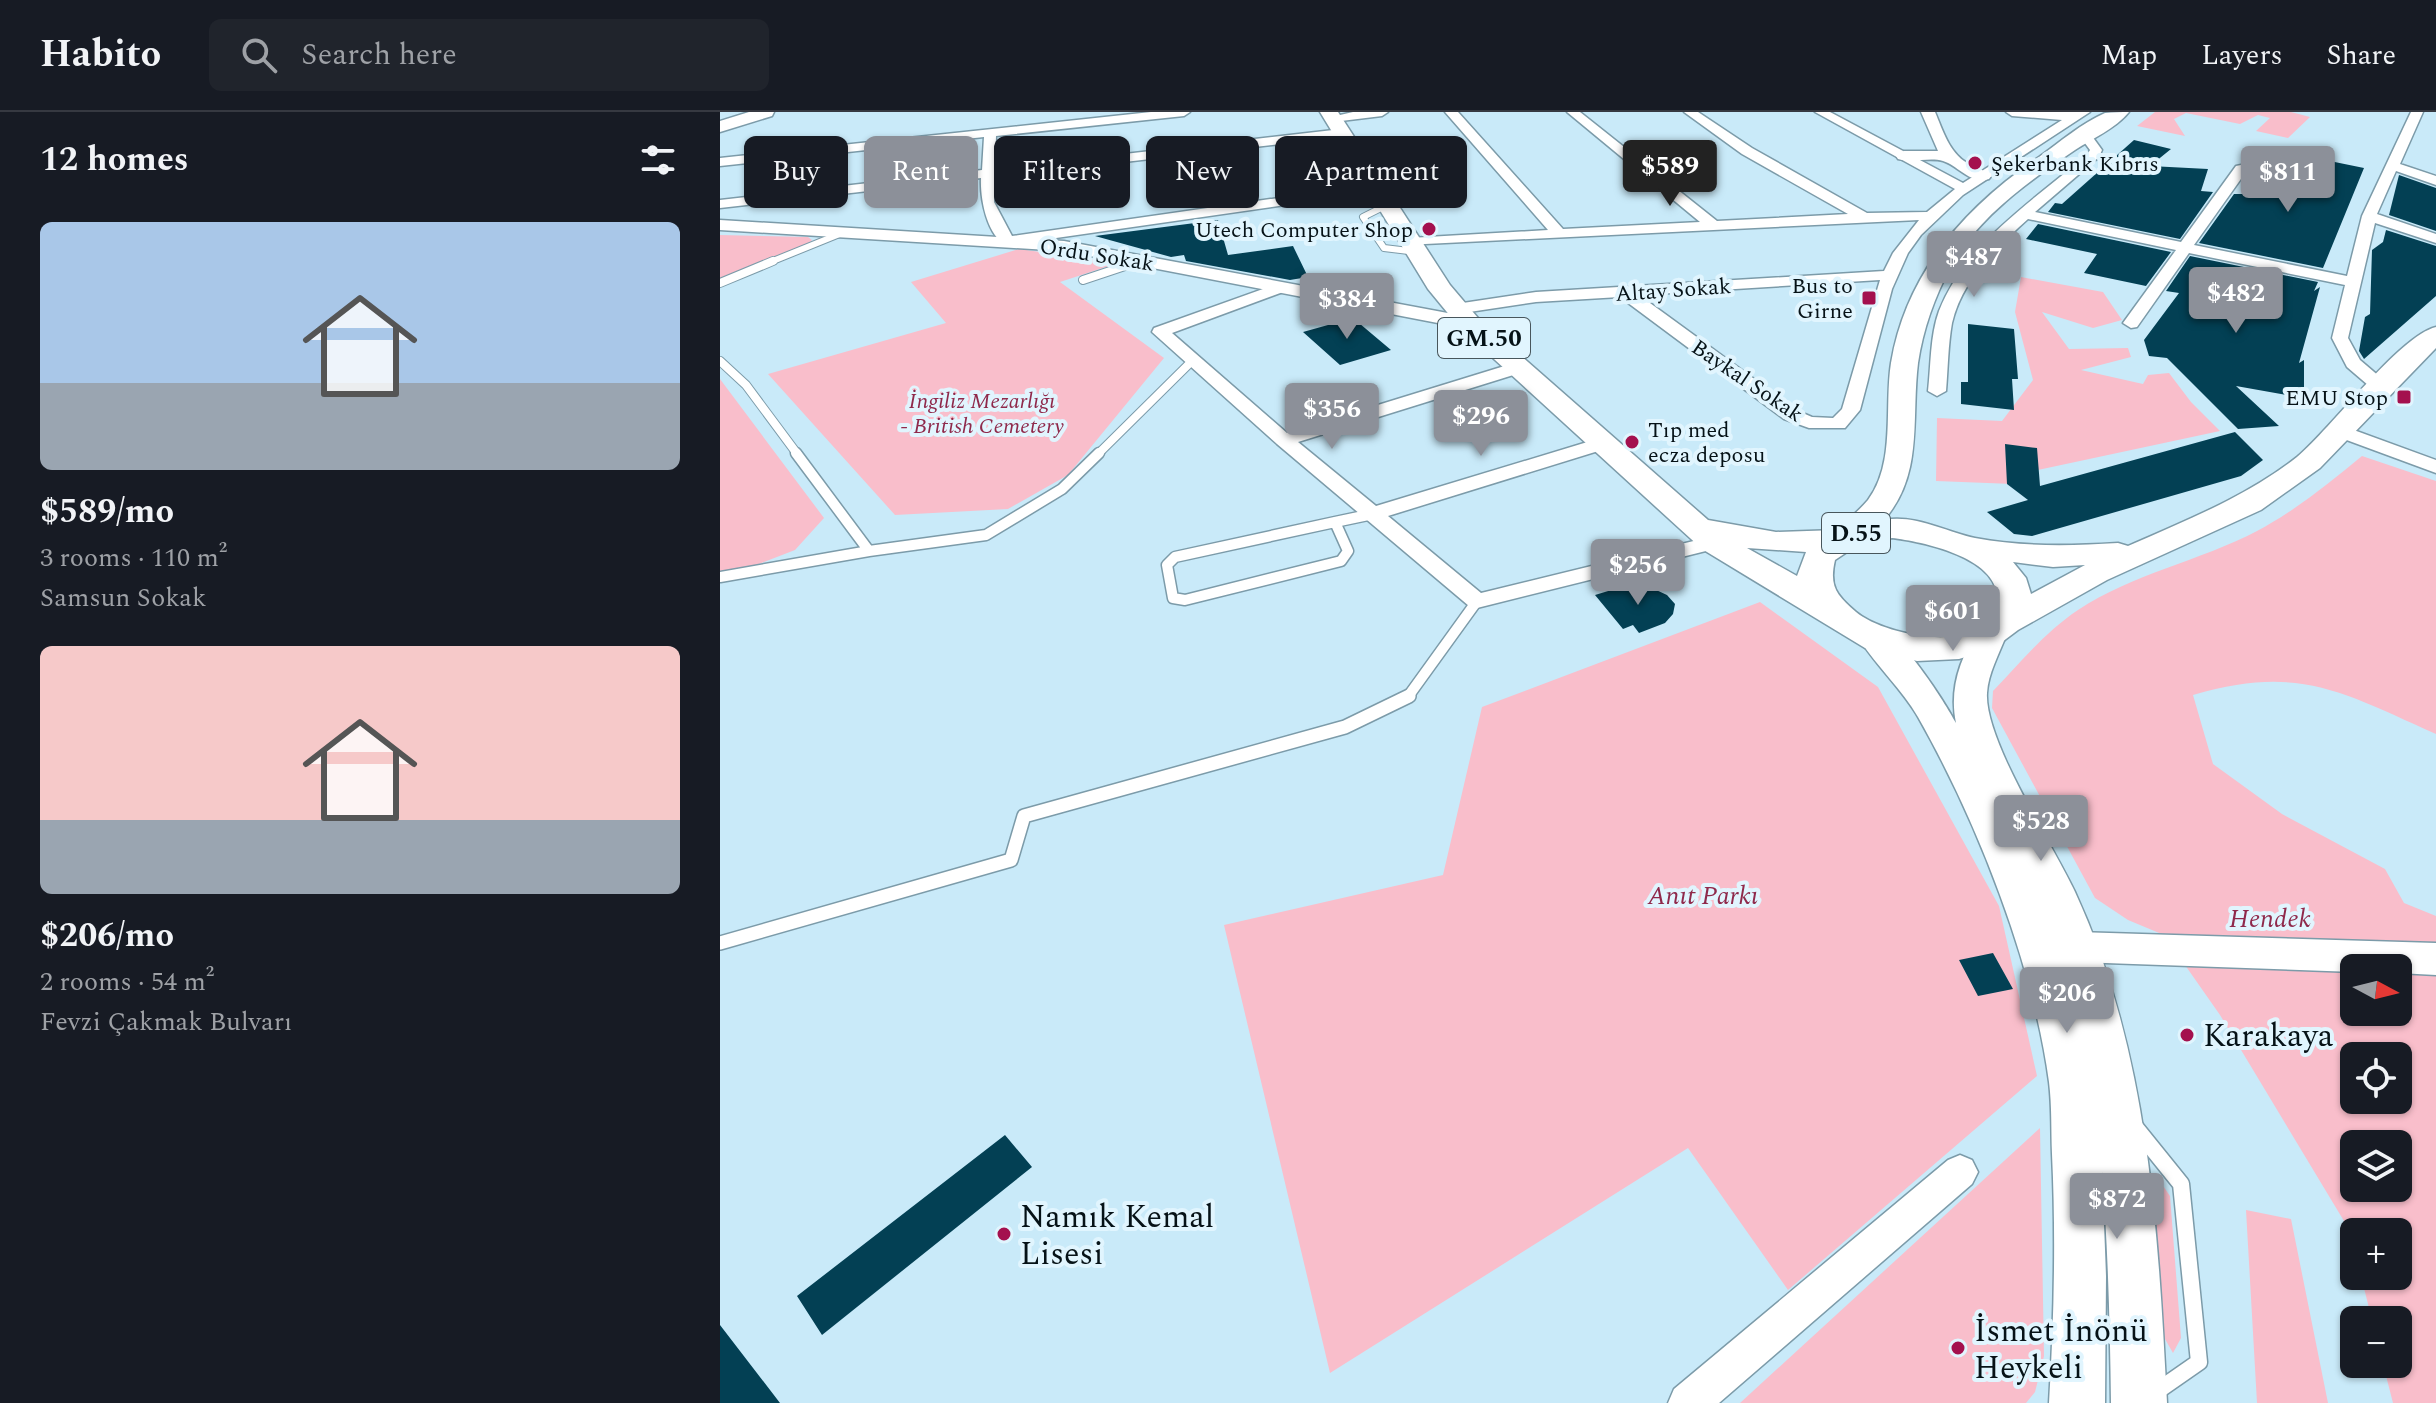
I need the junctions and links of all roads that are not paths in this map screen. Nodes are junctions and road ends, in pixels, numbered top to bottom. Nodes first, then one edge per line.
1 (766, 112) edge
2 (1025, 112) edge
3 (1174, 112) edge
4 (1184, 112) edge
5 (1382, 112) edge
6 (1451, 112) edge
7 (1573, 112) edge
8 (1690, 112) edge
9 (1821, 112) edge
10 (1928, 112) edge
11 (2012, 112) edge
12 (2120, 112) edge
13 (2418, 120) edge
14 (1335, 121) edge
15 (2081, 122) edge
16 (720, 127) edge
17 (1029, 128) junction
18 (990, 133) junction
19 (1904, 156) junction
20 (1947, 156) junction
21 (720, 162) edge
22 (2391, 165) junction
23 (2241, 169) dead end
24 (986, 173) junction
25 (1983, 176) junction
26 (2436, 181) edge
27 (1965, 189) junction
28 (720, 204) edge
29 (1282, 208) edge
30 (1390, 208) edge
31 (2027, 215) junction
32 (1932, 216) junction
33 (2369, 216) junction
34 (1864, 217) junction
35 (720, 225) edge
36 (1713, 225) junction
37 (842, 233) junction
38 (1559, 233) junction
39 (2436, 239) edge
40 (1007, 241) junction
41 (1414, 247) junction
42 (2185, 248) junction
43 (1141, 261) junction
44 (1890, 275) junction
45 (1083, 280) dead end
46 (2354, 282) junction
47 (720, 283) edge
48 (1277, 289) junction
49 (1624, 292) junction
50 (1462, 316) junction
51 (2131, 323) dead end
52 (2424, 348) edge
53 (1193, 360) junction
54 (720, 361) edge
55 (1517, 368) junction
56 (2381, 387) junction
57 (1937, 391) dead end
58 (2340, 431) junction
59 (1284, 440) junction
60 (1601, 444) junction
61 (1898, 462) junction
62 (2436, 467) edge
63 (1373, 514) junction
64 (1335, 522) junction
65 (1702, 531) junction
66 (1938, 534) junction
67 (1845, 537) junction
68 (1971, 547) junction
69 (869, 551) junction
70 (2142, 552) junction
71 (720, 577) edge
72 (1477, 601) junction
73 (1829, 610) junction
74 (1998, 629) junction
75 (1876, 640) junction
76 (720, 943) edge
77 (2077, 947) junction
78 (2436, 959) edge
79 (2120, 1109) junction
80 (1960, 1172) dead end
81 (1688, 1403) edge
82 (2077, 1403) edge
83 (2139, 1403) edge

1 - 16 main road
2 - 17 street
3 - 4 street
3 - 17 street
5 - 14 street
6 - 38 street
7 - 36 street
8 - 34 street
9 - 19 street
10 - 20 street
11 - 15 street
12 - 15 main road
13 - 22 street
14 - 24 street
15 - 25 street
15 - 31 street
15 - 61 main road
17 - 18 street
18 - 21 street
18 - 24 street
19 - 20 street
19 - 27 street
20 - 25 street
22 - 26 street
22 - 33 street
23 - 42 street
24 - 28 street
24 - 40 street
25 - 27 street
27 - 32 street
29 - 40 street
30 - 41 main road, GM.50
31 - 42 street
31 - 57 street
32 - 34 street
32 - 44 street
33 - 39 street
33 - 46 street
34 - 36 street
35 - 37 street, Ordu Sokak
36 - 38 street
37 - 40 street, Ordu Sokak
37 - 47 lane
38 - 41 street
40 - 43 street, Ordu Sokak
41 - 50 main road, GM.50
42 - 46 street
42 - 51 street
43 - 45 lane
43 - 48 street, Ordu Sokak
44 - 49 street, Altay Sokak
44 - 49 street, Baykal Sokak
46 - 56 street
48 - 50 street, Ordu Sokak
48 - 53 street
49 - 50 street, Altay Sokak
50 - 55 main road, GM.50
52 - 56 main road, D.55
53 - 59 street
53 - 69 lane
54 - 69 lane
55 - 59 street
55 - 60 main road, GM.50
56 - 58 main road, D.55
58 - 62 street
58 - 70 main road, D.55
59 - 63 street
60 - 63 street
60 - 65 main road, GM.50
61 - 66 main road
61 - 67 main road
63 - 64 lane
63 - 72 street
64 - 64 lane
65 - 67 main road, GM.50
65 - 72 street
65 - 73 main road, GM.50
66 - 67 main road, D.55
66 - 68 main road, D.55
67 - 73 main road, D.55
68 - 70 main road, D.55
68 - 74 main road, D.55
69 - 71 lane
70 - 74 main road, D.55
72 - 76 lane
73 - 75 main road, D.55
74 - 75 main road, D.55
74 - 77 main road
75 - 82 main road
77 - 78 street
77 - 79 main road
79 - 83 main road
79 - 83 lane
80 - 81 street

